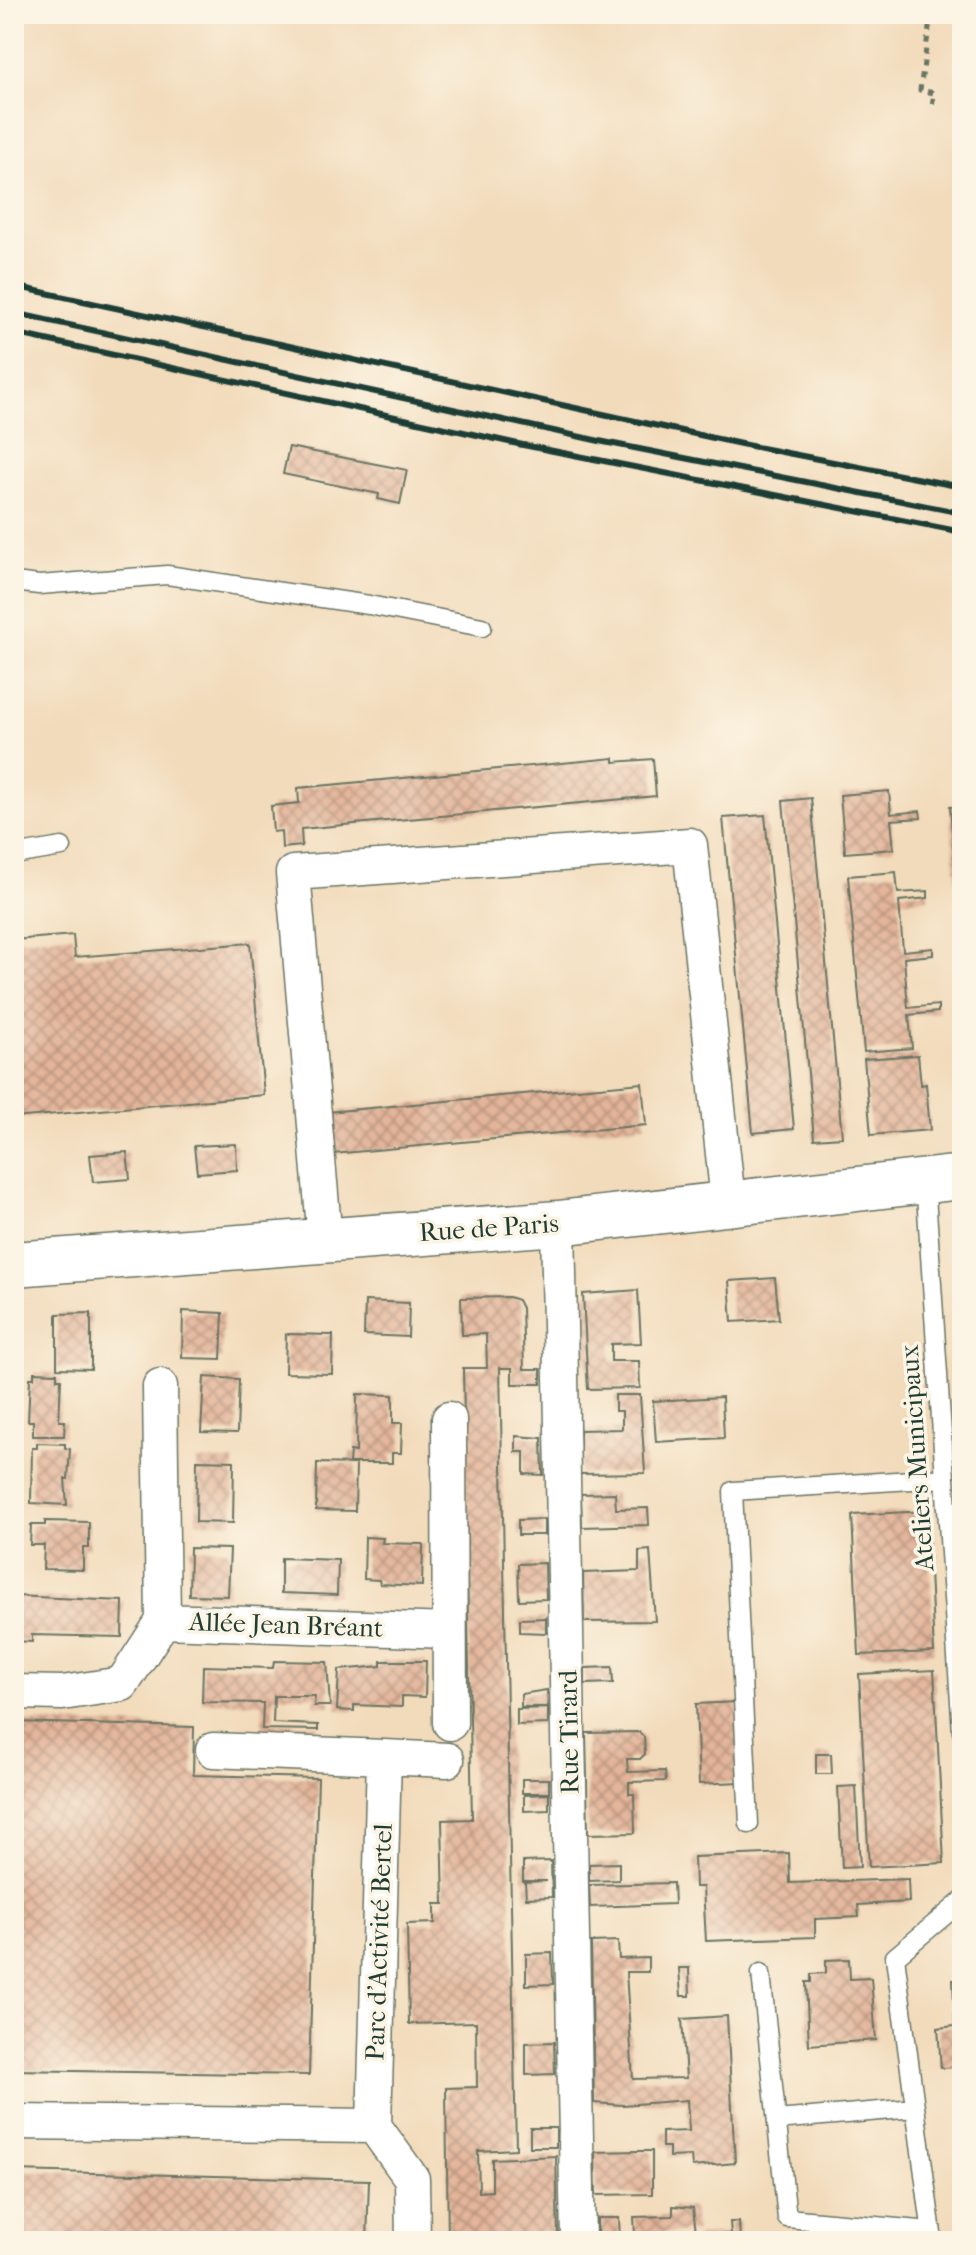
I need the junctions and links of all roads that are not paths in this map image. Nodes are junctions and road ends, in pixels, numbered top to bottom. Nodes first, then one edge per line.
1 (14, 582) edge
2 (482, 627) dead end
3 (62, 847) dead end
4 (14, 855) edge
5 (943, 1178) edge
6 (728, 1201) junction
7 (558, 1223) junction
8 (325, 1240) junction
9 (14, 1264) edge
10 (160, 1386) dead end
11 (449, 1419) dead end
12 (945, 1478) junction
13 (163, 1621) junction
14 (449, 1631) junction
15 (14, 1692) edge
16 (450, 1723) dead end
17 (962, 1732) edge
18 (213, 1750) dead end
19 (384, 1757) junction
20 (447, 1760) dead end
21 (749, 1824) dead end
22 (962, 1901) edge
23 (761, 1973) dead end
24 (915, 2108) junction
25 (777, 2120) junction
26 (14, 2122) edge
27 (374, 2126) junction
28 (932, 2236) edge
29 (413, 2241) edge
30 (578, 2241) edge

1 - 2 lane
3 - 4 lane
5 - 6 street, Rue de Paris
5 - 12 lane, Ateliers Municipaux
6 - 7 street, Rue de Paris
6 - 8 street
7 - 8 street, Rue de Paris
7 - 30 street, Rue Tirard
8 - 9 street, Rue de Paris
10 - 13 street
11 - 14 street
12 - 17 lane, Ateliers Municipaux
12 - 21 lane
13 - 14 street, Allée Jean Bréant
13 - 15 street, Allée Jean Bréant
14 - 16 street
18 - 19 street
19 - 20 street
19 - 27 street, Parc d'Activité Bertel
22 - 24 lane
23 - 25 lane
24 - 25 lane
24 - 28 lane
25 - 28 lane
26 - 27 street
27 - 29 street

